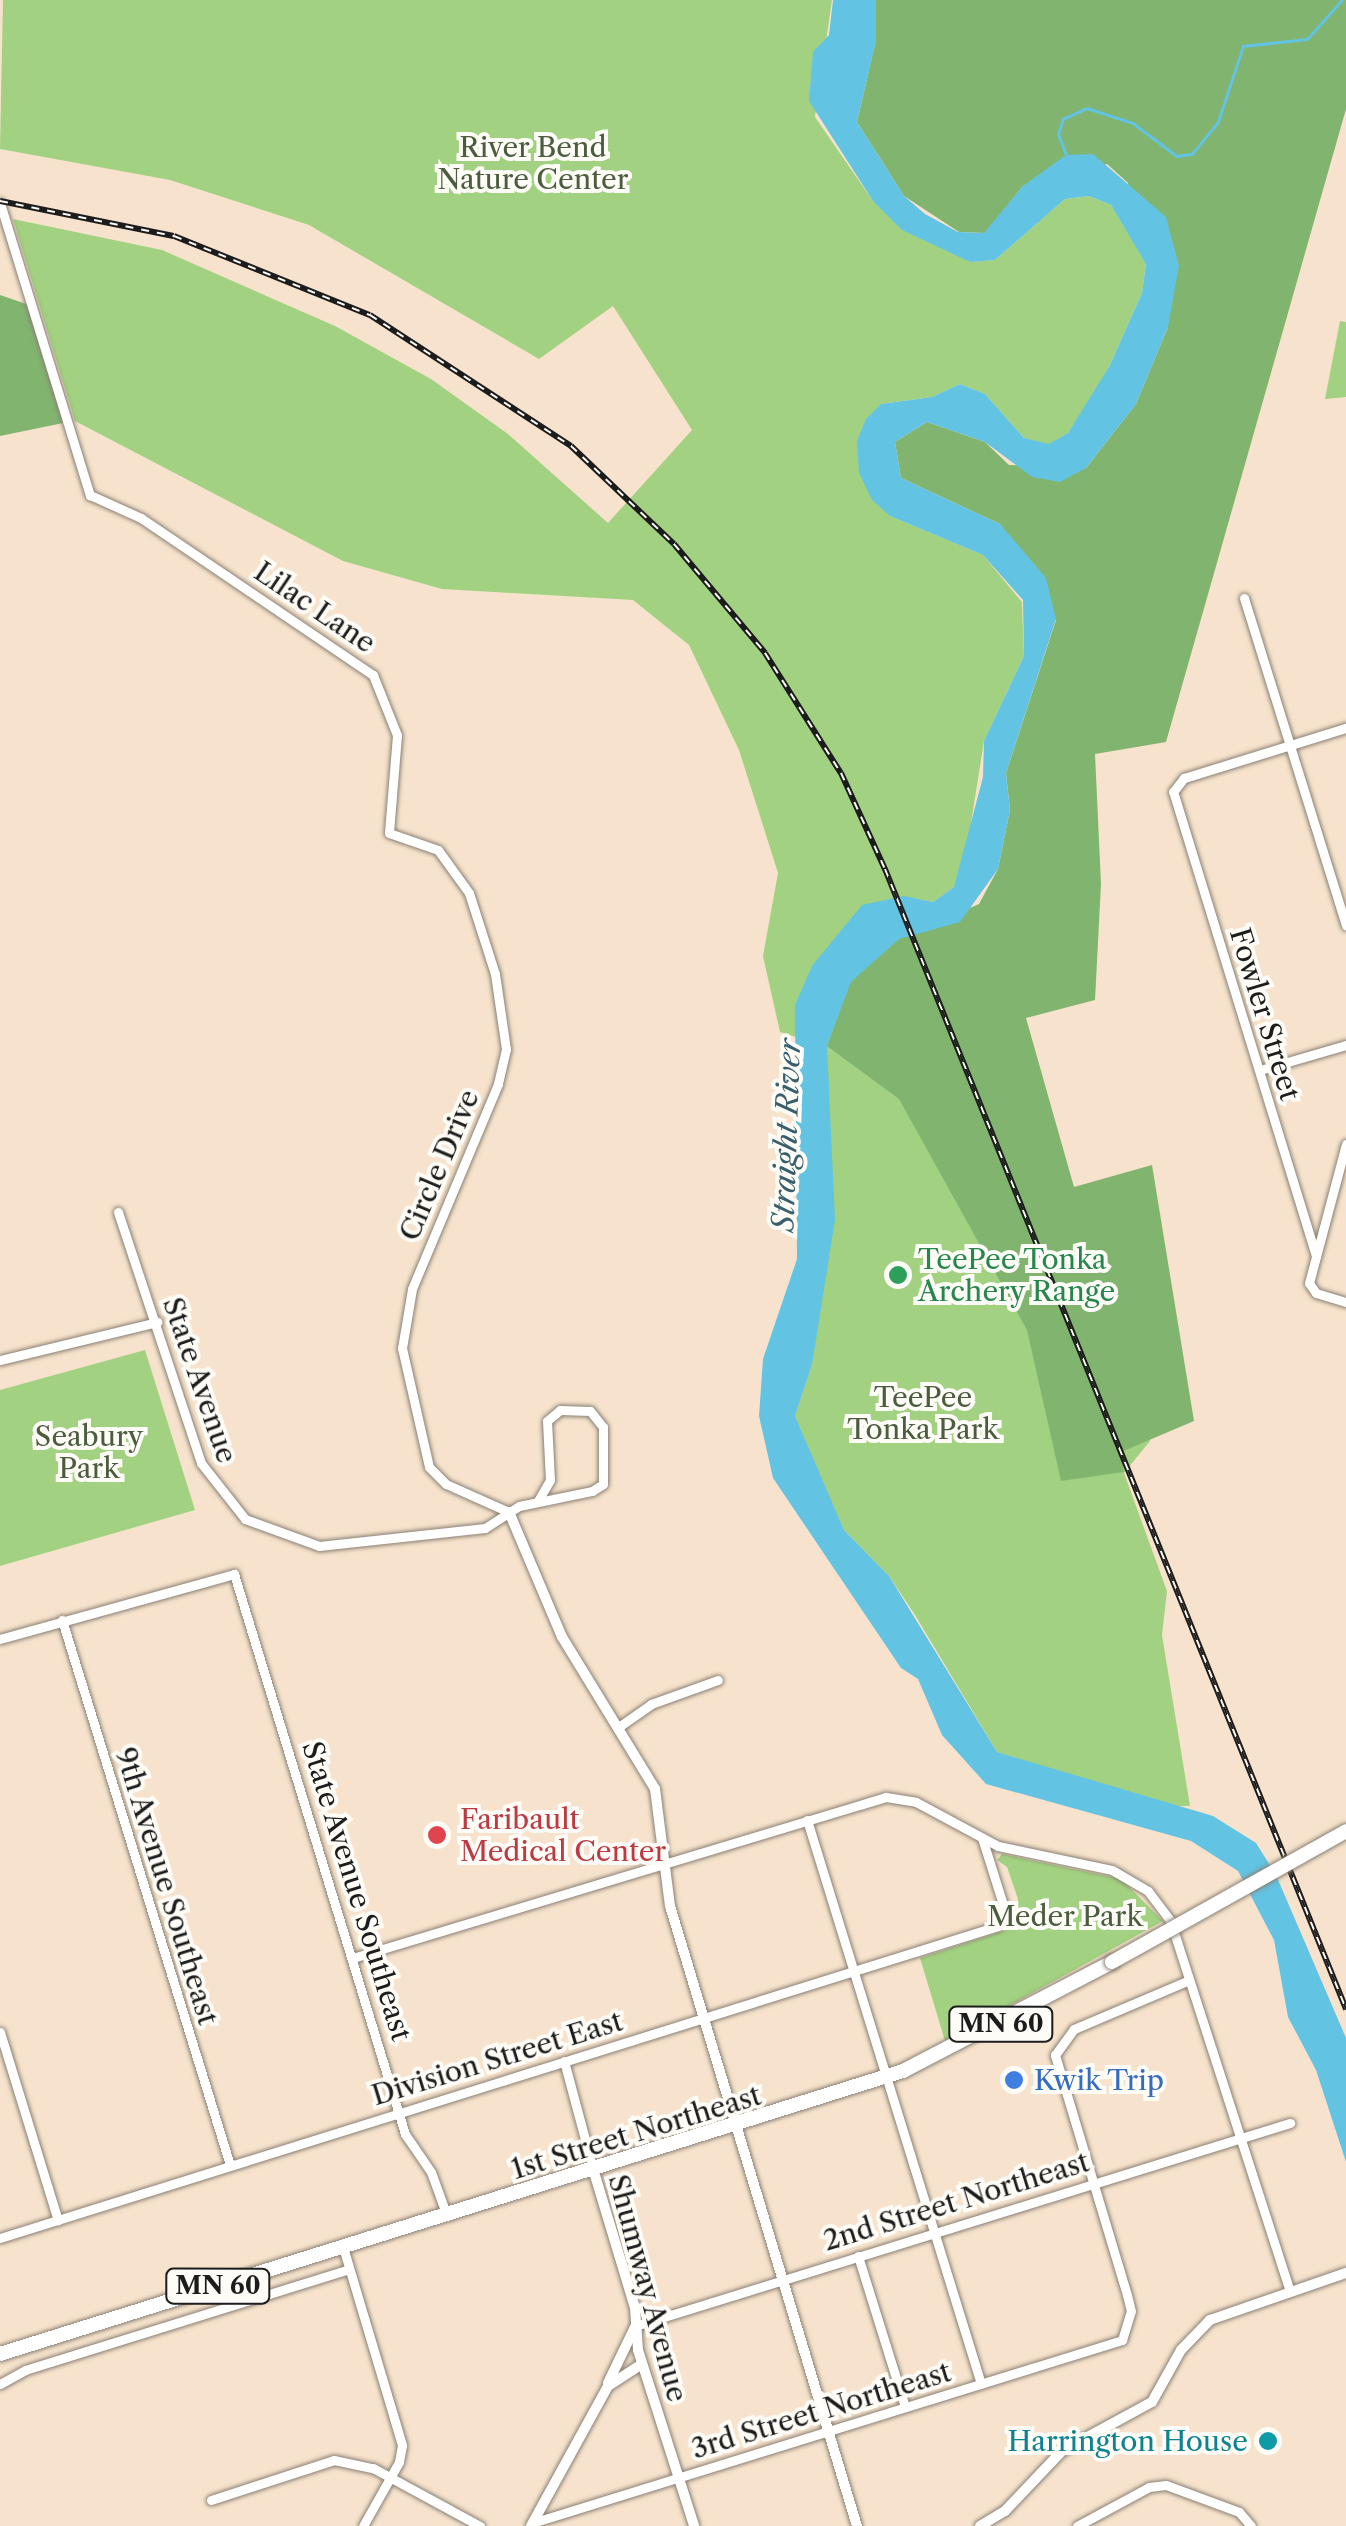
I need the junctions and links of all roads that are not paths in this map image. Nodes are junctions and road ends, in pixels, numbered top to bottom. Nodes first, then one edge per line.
1 (0, 204) edge
2 (1244, 598) dead end
3 (1346, 728) edge
4 (1290, 745) junction
5 (390, 833) joint
6 (1346, 926) edge
7 (1346, 1044) edge
8 (1260, 1070) junction
9 (1346, 1146) edge
10 (118, 1212) dead end
11 (1316, 1256) junction
12 (1346, 1302) edge
13 (156, 1322) junction
14 (0, 1360) edge
15 (538, 1501) junction
16 (508, 1512) junction
17 (62, 1620) junction
18 (0, 1639) edge
19 (718, 1680) dead end
20 (620, 1726) junction
21 (808, 1820) junction
22 (1346, 1831) edge
23 (982, 1838) junction
24 (664, 1865) junction
25 (356, 1957) junction
26 (854, 1972) junction
27 (1187, 1981) junction
28 (704, 2018) junction
29 (0, 2032) edge
30 (564, 2060) junction
31 (5, 2065) edge
32 (886, 2077) junction
33 (398, 2112) junction
34 (1290, 2123) dead end
35 (738, 2127) junction
36 (1238, 2138) junction
37 (230, 2165) junction
38 (594, 2172) junction
39 (1092, 2182) junction
40 (447, 2216) junction
41 (58, 2220) junction
42 (933, 2232) junction
43 (0, 2238) edge
44 (343, 2247) junction
45 (858, 2256) junction
46 (349, 2269) junction
47 (1346, 2273) edge
48 (784, 2277) junction
49 (1290, 2292) junction
50 (636, 2326) junction
51 (0, 2354) edge
52 (642, 2364) junction
53 (0, 2384) edge
54 (981, 2384) junction
55 (608, 2386) junction
56 (905, 2407) junction
57 (831, 2432) junction
58 (390, 2477) junction
59 (678, 2479) junction
60 (211, 2500) dead end
61 (532, 2524) edge
62 (363, 2526) edge
63 (480, 2526) edge
64 (694, 2526) edge
65 (857, 2526) edge
66 (980, 2526) edge
67 (1077, 2526) edge
68 (1250, 2526) edge

1 - 5 street, Lilac Lane
2 - 4 street
3 - 4 street
4 - 6 street
4 - 8 street, Fowler Street
5 - 16 street, Circle Drive
7 - 8 street
8 - 11 street, Fowler Street
9 - 11 street
10 - 13 street, State Avenue
11 - 12 street
13 - 14 street
13 - 16 street, State Avenue
15 - 15 street, State Avenue
15 - 16 street, State Avenue
16 - 20 street
17 - 18 street
17 - 25 street, State Avenue Southeast
17 - 37 street, 9th Avenue Southeast
19 - 20 street
20 - 24 street
21 - 23 street
21 - 24 street
21 - 26 street
22 - 32 main road, 1st Street Northeast / MN 60, bridge
23 - 26 street, Division Street East
23 - 27 street
24 - 25 street
24 - 28 street
25 - 33 street, State Avenue Southeast
26 - 28 street, Division Street East
26 - 32 street
27 - 36 street
27 - 39 street
28 - 30 street, Division Street East
28 - 35 street
29 - 31 street
30 - 33 street, Division Street East
30 - 38 street, Shumway Avenue
31 - 41 street
32 - 35 main road, 1st Street Northeast / MN 60
32 - 42 street
33 - 37 street, Division Street East
33 - 40 street, State Avenue Southeast
34 - 36 street, 2nd Street Northeast
35 - 38 main road, 1st Street Northeast / MN 60
35 - 48 street
36 - 39 street, 2nd Street Northeast
36 - 49 street
37 - 41 street, Division Street East
38 - 40 main road, 1st Street Northeast / MN 60
38 - 50 street, Shumway Avenue
39 - 42 street, 2nd Street Northeast
39 - 54 street, 3rd Street Northeast
40 - 44 main road, 1st Street Northeast / MN 60
41 - 43 street, Division Street East
42 - 45 street, 2nd Street Northeast
42 - 54 street
44 - 46 street
44 - 51 main road, 1st Street Northeast / MN 60
45 - 48 street, 2nd Street Northeast
45 - 56 street
46 - 53 street
46 - 58 street
47 - 49 street
48 - 50 street, 2nd Street Northeast
48 - 57 street
49 - 66 street
50 - 52 street, Shumway Avenue
50 - 55 street
52 - 55 street
52 - 59 street, Shumway Avenue
54 - 56 street, 3rd Street Northeast
55 - 61 street
56 - 57 street, 3rd Street Northeast
57 - 59 street, 3rd Street Northeast
57 - 65 street
58 - 60 street
58 - 62 street
58 - 63 street
59 - 61 street, 3rd Street Northeast
59 - 64 street, Shumway Avenue
67 - 68 street

